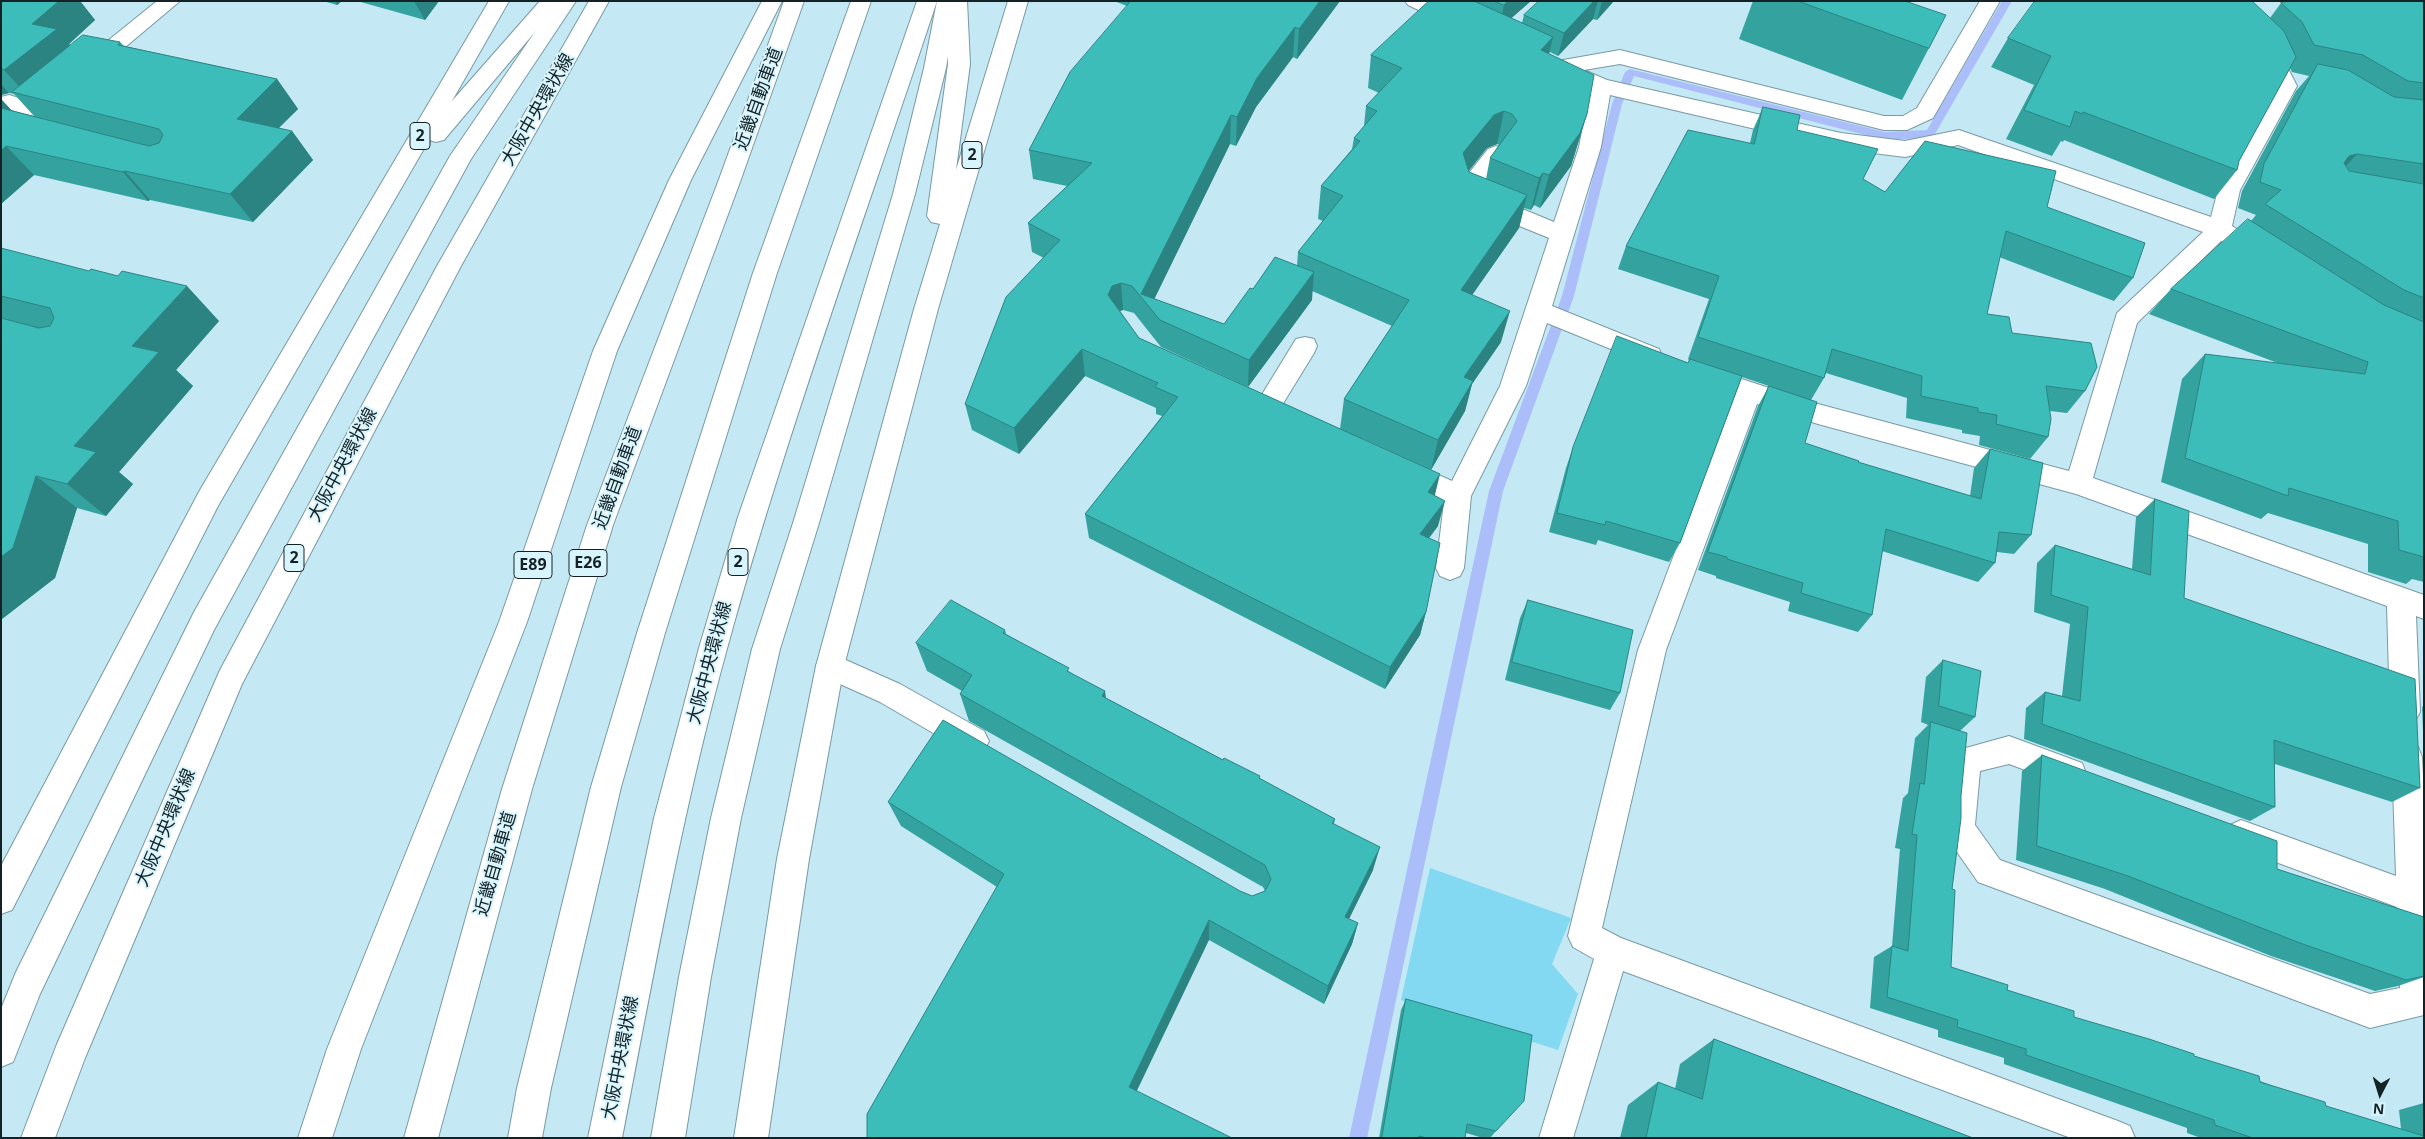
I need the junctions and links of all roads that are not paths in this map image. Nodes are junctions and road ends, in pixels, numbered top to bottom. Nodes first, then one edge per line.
1 (170, 1) edge
2 (499, 1) edge
3 (551, 1) edge
4 (566, 1) edge
5 (599, 1) edge
6 (772, 1) edge
7 (794, 1) edge
8 (861, 1) edge
9 (927, 1) edge
10 (947, 1) edge
11 (957, 1) edge
12 (1018, 1) edge
13 (1415, 1) edge
14 (1990, 1) edge
15 (2216, 1) edge
16 (1476, 29) edge
17 (2282, 79) junction
18 (73, 80) edge
19 (2307, 84) edge
20 (1602, 86) junction
21 (8, 102) dead end
22 (34, 115) edge
23 (1496, 154) edge
24 (2220, 229) junction
25 (1561, 234) junction
26 (2252, 250) edge
27 (340, 271) junction
28 (926, 309) junction
29 (1541, 310) junction
30 (1305, 346) dead end
31 (1748, 391) junction
32 (1266, 408) edge
33 (1380, 460) edge
34 (2078, 484) junction
35 (1458, 496) junction
36 (1450, 568) dead end
37 (2412, 602) edge
38 (830, 666) junction
39 (1002, 757) edge
40 (2093, 781) edge
41 (2215, 825) edge
42 (2412, 897) junction
43 (1, 900) edge
44 (1613, 952) junction
45 (1, 1050) edge
46 (38, 1138) edge
47 (315, 1138) edge
48 (422, 1138) edge
49 (525, 1138) edge
50 (605, 1138) edge
51 (668, 1138) edge
52 (751, 1138) edge
53 (1556, 1138) edge
54 (2118, 1138) edge

1 - 18 main road
2 - 27 main road, 2
3 - 27 main road
4 - 45 main road
5 - 46 main road, 大阪中央環状線 / 2
6 - 47 main road, E89
7 - 48 main road, 近畿自動車道 / E26
8 - 49 main road
9 - 50 main road, 大阪中央環状線 / 2
10 - 51 main road
11 - 28 main road, 2
12 - 28 main road, 2
13 - 16 main road
14 - 20 main road
15 - 17 main road
17 - 19 main road
17 - 24 main road
20 - 24 main road
20 - 25 main road
21 - 22 main road
23 - 25 main road
24 - 26 main road
24 - 34 main road
25 - 29 main road
27 - 43 main road, 2
28 - 38 main road, 2
29 - 31 main road
29 - 35 main road
30 - 32 main road
31 - 34 main road
31 - 44 main road
33 - 35 main road
34 - 37 main road
35 - 36 main road
37 - 42 main road
38 - 39 main road
38 - 52 main road, 2
40 - 42 main road
41 - 42 main road
44 - 53 main road
44 - 54 main road

